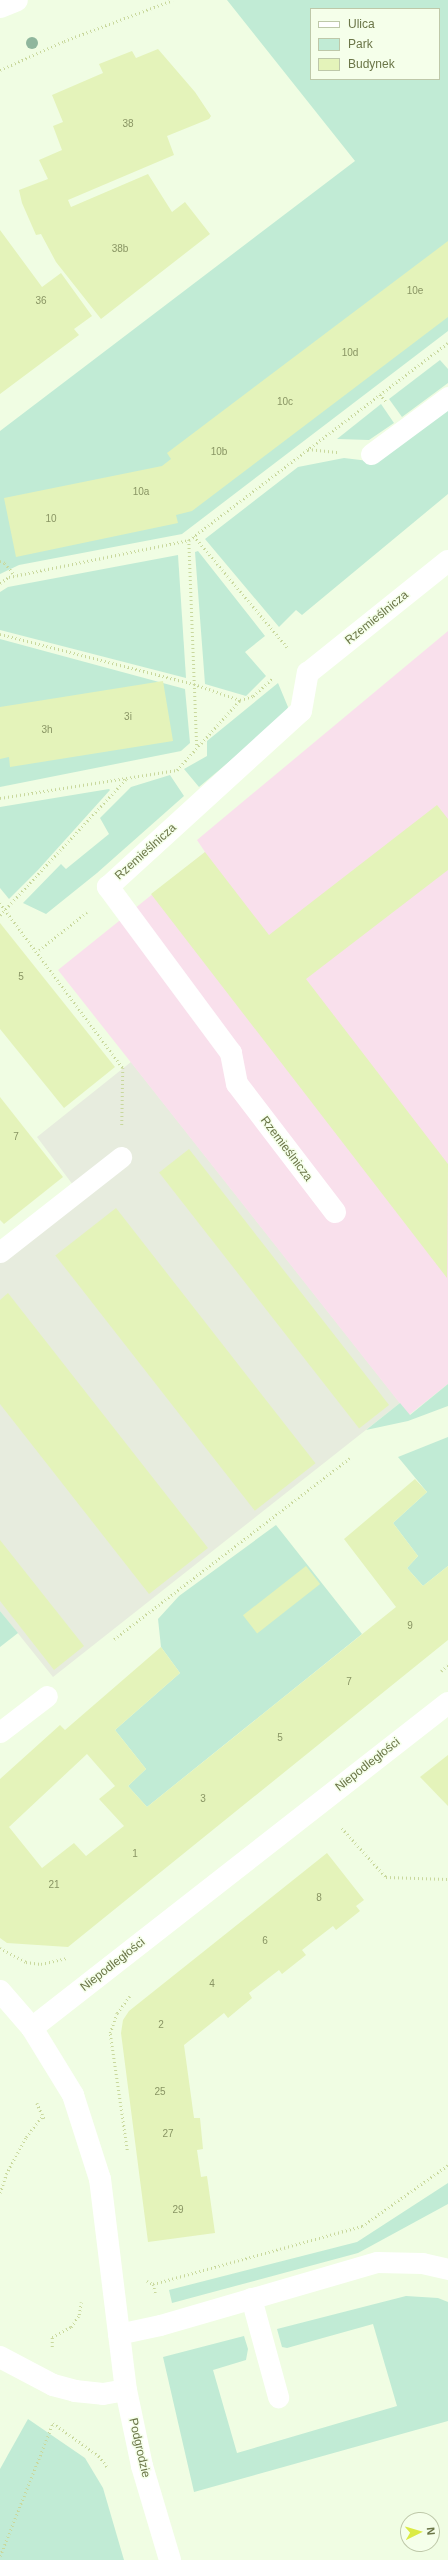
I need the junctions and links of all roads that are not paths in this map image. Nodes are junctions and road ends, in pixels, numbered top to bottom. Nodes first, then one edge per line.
1 (17, 0) edge
2 (0, 7) edge
3 (448, 397) edge
4 (371, 454) dead end
5 (448, 560) edge
6 (121, 1157) road end
7 (335, 1212) dead end
8 (0, 1252) edge
9 (47, 1696) dead end
10 (448, 1703) edge
11 (0, 1732) edge
12 (0, 1991) edge
13 (32, 2028) junction
14 (448, 2269) edge
15 (251, 2298) junction
16 (118, 2334) junction
17 (0, 2357) edge
18 (126, 2390) junction
19 (278, 2397) dead end
20 (170, 2560) edge

1 - 2 lane
3 - 4 lane
5 - 7 street, Rzemieślnicza
6 - 8 lane
9 - 11 lane
10 - 13 street, Niepodległości
12 - 13 street
13 - 16 street
14 - 15 lane
15 - 16 lane
15 - 19 lane
16 - 18 street, Podgrodzie
17 - 18 street
18 - 20 street, Podgrodzie

